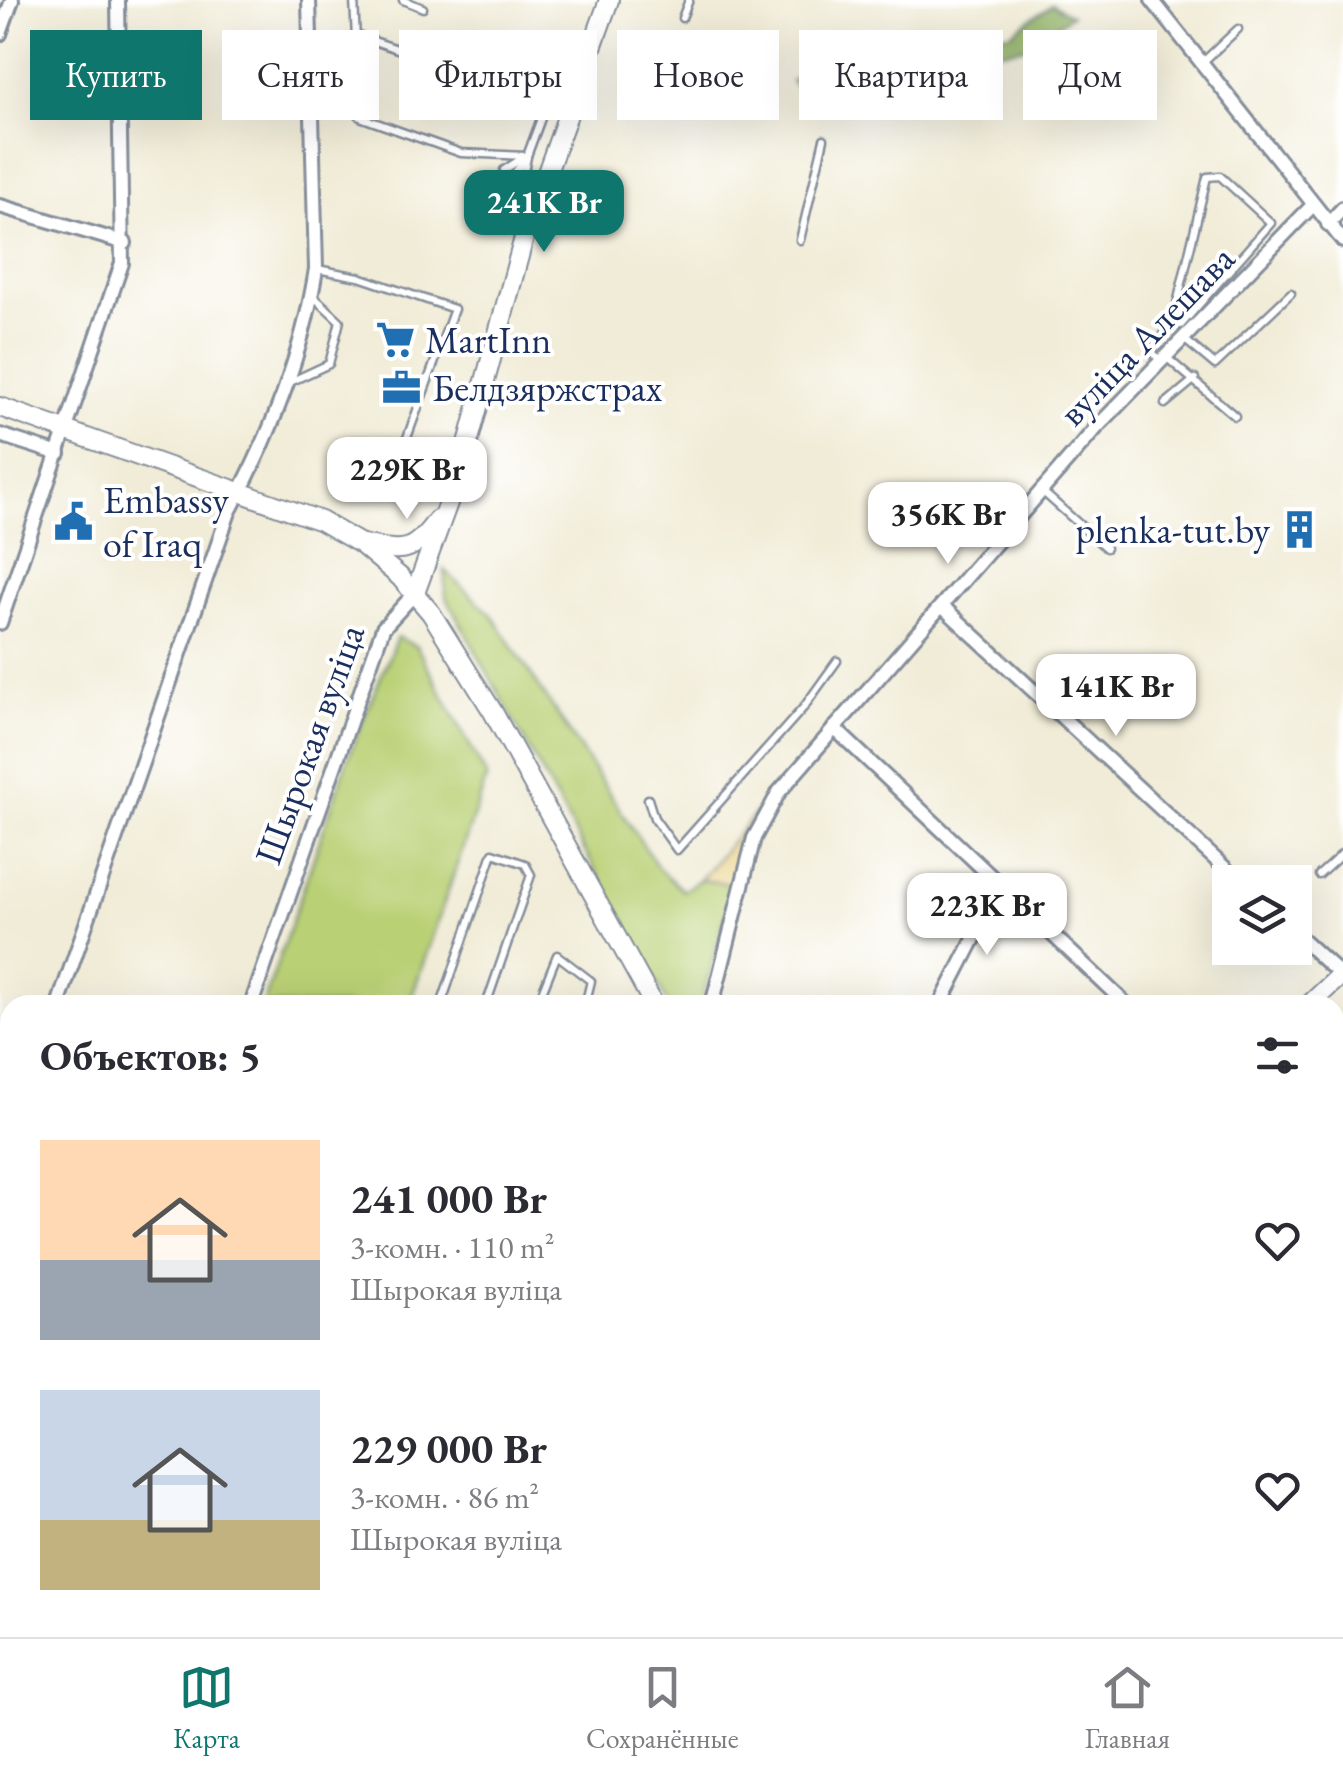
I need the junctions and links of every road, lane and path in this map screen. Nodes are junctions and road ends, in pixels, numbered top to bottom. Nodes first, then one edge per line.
1 (12, 0) edge
2 (118, 0) edge
3 (308, 0) edge
4 (354, 0) edge
5 (402, 0) edge
6 (609, 0) edge
7 (689, 0) edge
8 (1152, 0) edge
9 (423, 8) dead end
10 (682, 18) dead end
11 (599, 28) junction
12 (1238, 29) dead end
13 (356, 30) edge
14 (0, 34) edge
15 (1203, 62) junction
16 (371, 120) edge
17 (824, 139) dead end
18 (527, 156) junction
19 (504, 170) dead end
20 (514, 174) dead end
21 (523, 177) dead end
22 (1313, 205) junction
23 (0, 206) edge
24 (491, 206) dead end
25 (1343, 208) edge
26 (510, 212) dead end
27 (507, 222) junction
28 (1328, 224) junction
29 (525, 234) junction
30 (800, 240) dead end
31 (1343, 241) edge
32 (125, 243) junction
33 (316, 269) junction
34 (1292, 293) dead end
35 (312, 294) junction
36 (1172, 326) junction
37 (1183, 338) junction
38 (1163, 359) junction
39 (1195, 379) junction
40 (286, 384) junction
41 (1164, 404) dead end
42 (0, 407) edge
43 (1235, 416) dead end
44 (65, 430) junction
45 (0, 434) edge
46 (406, 442) junction
47 (59, 454) junction
48 (464, 462) junction
49 (392, 479) dead end
50 (241, 491) junction
51 (1042, 491) junction
52 (451, 499) junction
53 (361, 544) junction
54 (1106, 548) dead end
55 (414, 593) junction
56 (942, 606) junction
57 (0, 623) edge
58 (837, 661) dead end
59 (834, 728) junction
60 (648, 799) dead end
61 (1343, 853) edge
62 (1222, 865) edge
63 (1318, 875) dead end
64 (1011, 894) junction
65 (1312, 948) edge
66 (1342, 975) edge
67 (61, 995) edge
68 (255, 995) edge
69 (444, 995) edge
70 (490, 995) edge
71 (542, 995) edge
72 (588, 995) edge
73 (649, 995) edge
74 (715, 995) edge
75 (945, 995) edge
76 (1117, 995) edge
77 (1320, 995) edge

1 - 14 street
2 - 32 street
3 - 33 street
4 - 13 lane
5 - 9 lane
6 - 11 main road, Шырокая вуліца
7 - 10 lane
8 - 15 street
11 - 18 lane
11 - 29 main road, Шырокая вуліца
12 - 15 lane
15 - 22 street
16 - 18 lane
17 - 30 lane
18 - 19 lane
18 - 20 lane
18 - 21 lane
22 - 28 street
22 - 37 street, вуліца Алешава
23 - 32 street
24 - 27 lane
25 - 28 street
26 - 27 lane
27 - 29 lane
28 - 31 street
29 - 48 main road, Шырокая вуліца
32 - 44 street
33 - 35 street
33 - 46 lane
34 - 37 lane
35 - 40 street
35 - 40 lane
36 - 36 lane
36 - 38 lane
37 - 38 street, вуліца Алешава
38 - 39 lane
38 - 51 street, вуліца Алешава
39 - 41 lane
39 - 43 lane
40 - 50 street
42 - 44 main road
44 - 47 street
44 - 50 main road
45 - 47 street
46 - 48 lane
46 - 49 lane
47 - 57 street
48 - 52 main road, Шырокая вуліца
50 - 53 main road
50 - 67 street
51 - 54 lane
51 - 56 street, вуліца Алешава
52 - 53 main road
52 - 55 main road, Шырокая вуліца
53 - 55 main road
55 - 68 street, Шырокая вуліца
55 - 73 main road
56 - 59 street, вуліца Алешава
56 - 62 street
58 - 60 lane
59 - 64 street
59 - 74 street, вуліца Алешава
61 - 63 lane
64 - 75 street
64 - 76 street
65 - 66 street
66 - 77 main road
69 - 70 lane
71 - 72 lane

